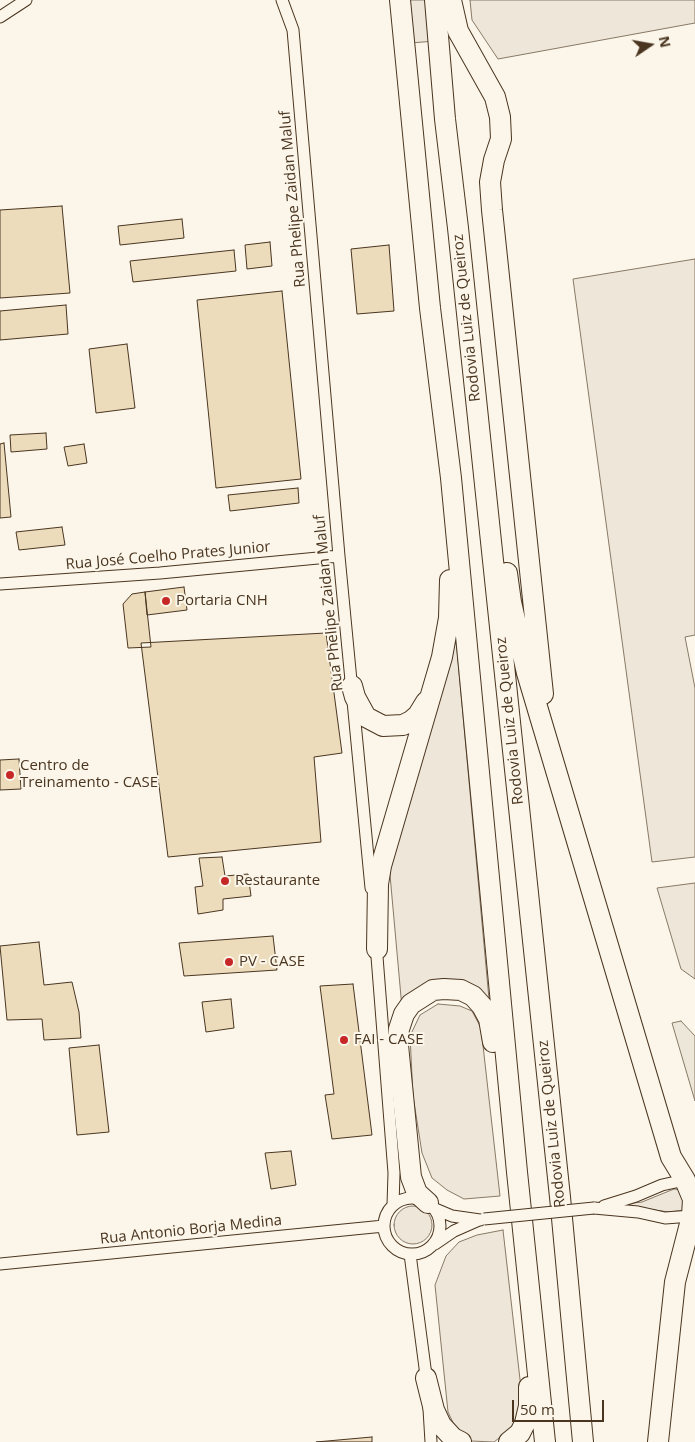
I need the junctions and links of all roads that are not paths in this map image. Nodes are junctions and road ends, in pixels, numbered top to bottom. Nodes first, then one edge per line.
1 (26, 0) edge
2 (282, 0) edge
3 (400, 0) edge
4 (435, 0) edge
5 (452, 0) edge
6 (0, 17) edge
7 (468, 324) junction
8 (451, 478) junction
9 (339, 556) junction
10 (0, 584) edge
11 (352, 686) junction
12 (433, 689) junction
13 (548, 744) junction
14 (376, 949) junction
15 (517, 1172) junction
16 (686, 1180) junction
17 (393, 1205) junction
18 (431, 1205) junction
19 (596, 1208) junction
20 (692, 1216) junction
21 (482, 1220) junction
22 (384, 1226) junction
23 (431, 1246) junction
24 (410, 1254) junction
25 (527, 1263) junction
26 (0, 1264) edge
27 (426, 1378) junction
28 (431, 1442) edge
29 (461, 1442) edge
30 (509, 1442) edge
31 (545, 1442) edge
32 (583, 1442) edge
33 (658, 1442) edge

1 - 6 street
2 - 9 street, Rua Phelipe Zaidan Maluf
3 - 8 highway
4 - 7 highway, Rodovia Luiz de Queiroz
5 - 13 highway
7 - 13 highway
7 - 32 highway, Rodovia Luiz de Queiroz
8 - 12 highway
8 - 15 highway
9 - 10 street, Rua José Coelho Prates Junior
9 - 11 street, Rua Phelipe Zaidan Maluf
11 - 12 highway
11 - 14 street, Rua Phelipe Zaidan Maluf
12 - 14 highway
13 - 16 highway
14 - 17 street, Rua Phelipe Zaidan Maluf
15 - 18 highway
15 - 25 highway
16 - 19 street
16 - 20 highway
17 - 18 street
17 - 22 street
18 - 21 street
18 - 23 street
19 - 20 street
19 - 21 street, bridge
20 - 33 highway
21 - 23 street
22 - 24 street
22 - 26 street, Rua Antonio Borja Medina
23 - 24 street
24 - 27 street
25 - 30 highway
25 - 31 highway
27 - 28 street
27 - 29 highway

